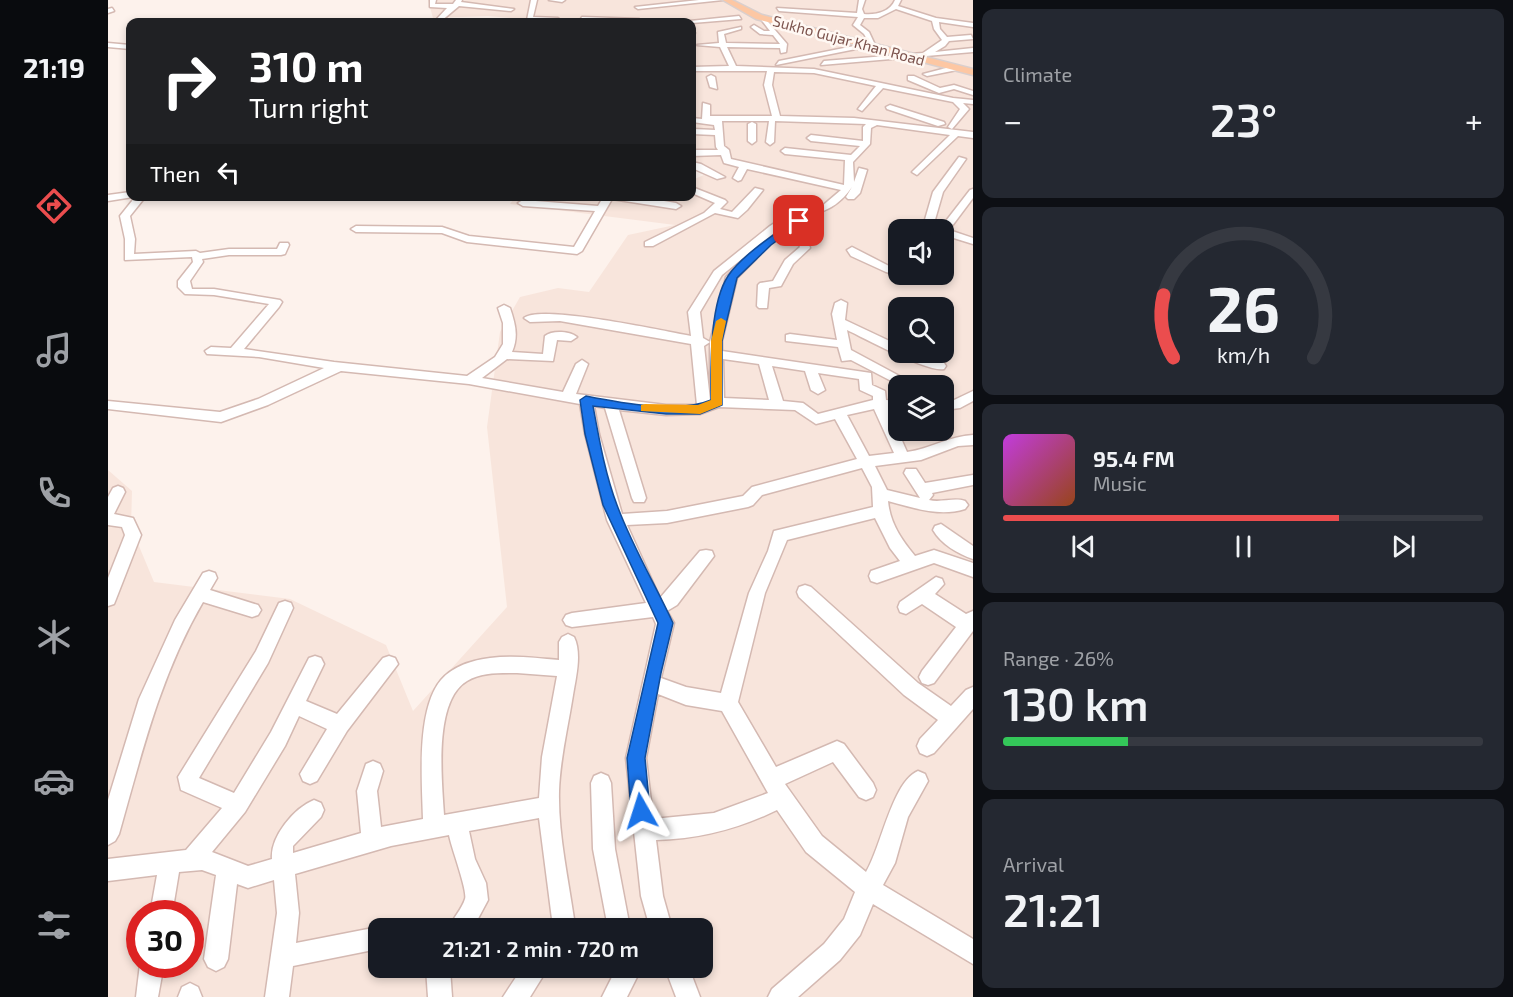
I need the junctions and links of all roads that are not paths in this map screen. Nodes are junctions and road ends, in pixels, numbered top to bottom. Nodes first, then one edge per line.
1 (534, 0) edge
2 (552, 0) edge
3 (562, 0) edge
4 (720, 0) edge
5 (727, 0) edge
6 (862, 0) edge
7 (514, 1) edge
8 (775, 2) dead end
9 (435, 3) edge
10 (458, 3) edge
11 (790, 3) dead end
12 (896, 4) edge
13 (495, 6) junction
14 (511, 8) junction
15 (780, 9) junction
16 (531, 11) junction
17 (936, 11) dead end
18 (912, 12) junction
19 (434, 13) dead end
20 (639, 13) edge
21 (550, 14) dead end
22 (658, 14) dead end
23 (860, 14) junction
24 (904, 15) dead end
25 (927, 15) junction
26 (488, 16) dead end
27 (506, 17) dead end
28 (806, 17) dead end
29 (441, 18) edge
30 (530, 18) edge
31 (582, 18) edge
32 (739, 18) dead end
33 (763, 18) junction
34 (935, 20) junction
35 (696, 21) edge
36 (782, 23) junction
37 (707, 24) dead end
38 (973, 25) edge
39 (754, 27) dead end
40 (847, 27) dead end
41 (739, 28) dead end
42 (720, 33) junction
43 (775, 33) junction
44 (971, 37) dead end
45 (945, 39) junction
46 (696, 40) edge
47 (847, 40) junction
48 (108, 45) edge
49 (722, 45) junction
50 (785, 46) junction
51 (871, 46) junction
52 (126, 47) edge
53 (973, 50) edge
54 (892, 51) junction
55 (925, 55) junction
56 (911, 57) junction
57 (832, 59) dead end
58 (696, 63) edge
59 (782, 63) junction
60 (824, 63) dead end
61 (696, 68) edge
62 (700, 68) junction
63 (734, 68) junction
64 (758, 68) junction
65 (954, 68) junction
66 (770, 71) junction
67 (973, 72) edge
68 (832, 74) junction
69 (927, 74) dead end
70 (911, 78) dead end
71 (864, 80) junction
72 (830, 83) dead end
73 (882, 84) junction
74 (714, 87) dead end
75 (973, 93) edge
76 (874, 94) junction
77 (931, 95) junction
78 (900, 99) junction
79 (956, 101) junction
80 (973, 102) edge
81 (706, 105) dead end
82 (846, 106) dead end
83 (862, 109) dead end
84 (904, 111) junction
85 (815, 119) junction
86 (840, 119) junction
87 (718, 121) junction
88 (775, 121) junction
89 (831, 121) dead end
90 (750, 122) junction
91 (872, 124) junction
92 (696, 127) edge
93 (696, 129) edge
94 (954, 130) junction
95 (720, 133) junction
96 (973, 134) edge
97 (811, 138) dead end
98 (752, 141) dead end
99 (770, 142) dead end
100 (866, 144) junction
101 (785, 151) dead end
102 (726, 152) junction
103 (696, 153) edge
104 (853, 158) junction
105 (962, 159) dead end
106 (696, 165) edge
107 (744, 165) junction
108 (862, 170) dead end
109 (917, 172) dead end
110 (720, 177) dead end
111 (738, 178) dead end
112 (851, 186) junction
113 (758, 190) dead end
114 (696, 191) edge
115 (973, 192) edge
116 (126, 196) edge
117 (108, 198) edge
118 (138, 201) edge
119 (608, 201) edge
120 (644, 201) edge
121 (523, 203) dead end
122 (676, 206) dead end
123 (602, 210) junction
124 (714, 210) junction
125 (933, 219) edge
126 (953, 219) edge
127 (356, 229) dead end
128 (778, 230) junction
129 (954, 234) edge
130 (973, 241) edge
131 (649, 244) dead end
132 (284, 245) dead end
133 (852, 250) dead end
134 (198, 256) junction
135 (888, 269) edge
136 (841, 303) dead end
137 (763, 306) dead end
138 (504, 308) dead end
139 (530, 318) dead end
140 (840, 322) junction
141 (571, 337) dead end
142 (790, 338) dead end
143 (709, 344) junction
144 (888, 345) edge
145 (211, 351) dead end
146 (844, 351) junction
147 (234, 352) junction
148 (506, 355) junction
149 (765, 362) junction
150 (932, 363) edge
151 (582, 364) dead end
152 (940, 366) dead end
153 (338, 367) junction
154 (810, 368) junction
155 (891, 375) edge
156 (469, 380) junction
157 (818, 390) dead end
158 (973, 395) edge
159 (568, 397) junction
160 (586, 400) junction
161 (954, 402) edge
162 (777, 404) junction
163 (879, 404) junction
164 (888, 404) edge
165 (108, 405) edge
166 (611, 405) junction
167 (711, 405) junction
168 (839, 414) junction
169 (973, 440) edge
170 (903, 458) junction
171 (866, 462) junction
172 (911, 473) dead end
173 (973, 480) edge
174 (921, 489) junction
175 (118, 492) dead end
176 (639, 498) dead end
177 (880, 503) junction
178 (960, 505) dead end
179 (934, 507) junction
180 (108, 511) edge
181 (108, 519) edge
182 (615, 520) junction
183 (941, 530) dead end
184 (973, 553) edge
185 (706, 556) dead end
186 (911, 563) junction
187 (973, 570) edge
188 (877, 576) dead end
189 (936, 584) dead end
190 (805, 592) dead end
191 (922, 595) junction
192 (108, 598) edge
193 (906, 607) dead end
194 (285, 608) dead end
195 (252, 610) dead end
196 (661, 615) junction
197 (573, 620) dead end
198 (970, 621) edge
199 (568, 642) dead end
200 (315, 664) dead end
201 (389, 664) dead end
202 (569, 669) junction
203 (928, 677) dead end
204 (651, 683) junction
205 (973, 696) edge
206 (728, 703) junction
207 (295, 705) junction
208 (953, 718) junction
209 (340, 725) junction
210 (927, 747) dead end
211 (373, 771) dead end
212 (310, 774) dead end
213 (918, 781) dead end
214 (601, 783) dead end
215 (776, 789) junction
216 (866, 790) dead end
217 (238, 806) junction
218 (550, 806) junction
219 (314, 810) dead end
220 (456, 822) junction
221 (434, 826) junction
222 (643, 830) junction
223 (108, 834) edge
224 (372, 840) junction
225 (192, 860) junction
226 (170, 863) junction
227 (285, 866) junction
228 (108, 870) edge
229 (228, 870) junction
230 (868, 888) junction
231 (163, 900) edge
232 (466, 918) edge
233 (563, 918) edge
234 (617, 918) edge
235 (658, 918) edge
236 (368, 940) edge
237 (973, 952) edge
238 (282, 957) junction
239 (216, 958) dead end
240 (150, 978) edge
241 (439, 978) edge
242 (529, 978) edge
243 (624, 978) edge
244 (681, 978) edge
245 (800, 988) edge
246 (147, 994) dead end
247 (277, 997) edge
248 (440, 997) edge
249 (515, 997) edge
250 (614, 997) edge
251 (688, 997) edge
252 (780, 997) edge

1 - 16 street
2 - 3 street
4 - 20 street
5 - 33 main road, Sukho Gujar Khan Road
6 - 23 street
7 - 14 street
8 - 15 street
9 - 10 street
9 - 19 street
10 - 13 street
10 - 29 street
11 - 23 street
12 - 18 street
12 - 23 street
13 - 14 street
13 - 26 street
14 - 16 street
14 - 27 street
15 - 23 street
15 - 36 street
16 - 21 street
16 - 30 street
17 - 25 street
18 - 24 street
18 - 25 street
20 - 22 street
20 - 31 street
23 - 28 street
23 - 51 street
25 - 34 street
32 - 35 street
33 - 36 main road, Sukho Gujar Khan Road
33 - 43 street
34 - 38 street
34 - 45 street
36 - 47 main road, Sukho Gujar Khan Road
37 - 42 street
39 - 43 street
40 - 47 street
41 - 42 street
42 - 49 street
43 - 50 street
44 - 45 street
45 - 55 street
46 - 49 street
47 - 51 main road, Sukho Gujar Khan Road
48 - 52 street
49 - 50 street
49 - 63 street
50 - 59 street
51 - 54 main road, Sukho Gujar Khan Road
51 - 59 street
53 - 55 street
54 - 56 main road, Sukho Gujar Khan Road
54 - 57 street
55 - 56 street
56 - 60 street
56 - 65 main road, Sukho Gujar Khan Road
58 - 62 street
59 - 64 street
61 - 62 street
62 - 63 street
63 - 64 street
64 - 66 street
65 - 67 main road, Sukho Gujar Khan Road
65 - 69 street
66 - 68 street
66 - 74 street
66 - 88 street
68 - 71 street
68 - 72 street
70 - 75 street
71 - 73 street
71 - 76 street
73 - 76 street
73 - 78 street
76 - 83 street
77 - 78 street
77 - 79 street
77 - 84 street
78 - 84 street
78 - 91 street
79 - 80 street
79 - 94 street
81 - 87 street
82 - 86 street
84 - 94 street
85 - 86 street
85 - 88 street
85 - 89 street
86 - 91 street
87 - 90 street
87 - 92 street
87 - 95 street
88 - 90 street
88 - 99 street
90 - 98 street
91 - 94 street
91 - 100 street
93 - 95 street
94 - 96 street
94 - 109 street
95 - 102 street
97 - 100 street
100 - 104 street
101 - 104 street
102 - 103 street
102 - 107 street
104 - 112 street
105 - 125 street
106 - 110 street
107 - 111 street
107 - 112 street
108 - 112 street
112 - 128 street
113 - 124 street
114 - 124 street
115 - 126 street
116 - 117 street
118 - 134 street
119 - 123 street
120 - 122 street
121 - 123 street
123 - 127 street
124 - 131 street
128 - 137 street
128 - 143 street
128 - 143 street
129 - 130 street
132 - 134 street
133 - 135 street
134 - 147 street
136 - 140 street
138 - 148 street
139 - 143 street
140 - 144 street
140 - 146 street
141 - 148 street
142 - 146 street
143 - 149 street
143 - 167 street
143 - 167 street
145 - 147 street
146 - 155 street
147 - 153 street
148 - 156 street
149 - 154 street
149 - 162 street
150 - 152 street
151 - 159 street
153 - 156 street
153 - 165 street
154 - 157 street
154 - 163 street
156 - 159 street
158 - 161 street
159 - 160 street
160 - 166 street
160 - 182 street
162 - 167 street
162 - 168 street
163 - 164 street
163 - 168 street
163 - 170 street
166 - 167 street
166 - 176 street
168 - 171 street
169 - 170 street
170 - 171 street
171 - 177 street
171 - 182 street
172 - 174 street
173 - 174 street
174 - 179 street
175 - 180 street
177 - 179 street
177 - 186 street
177 - 206 street
178 - 179 street
181 - 192 street
182 - 196 street
183 - 184 street
185 - 196 street
186 - 187 street
186 - 188 street
189 - 191 street
190 - 208 street
191 - 193 street
191 - 198 street
194 - 217 street
195 - 223 street
196 - 197 street
196 - 204 street
198 - 203 street
199 - 202 street
200 - 207 street
201 - 209 street
202 - 218 street
202 - 221 street
204 - 206 street
204 - 222 street
205 - 208 street
206 - 215 street
207 - 209 street
207 - 217 street
208 - 210 street
209 - 212 street
211 - 224 street
213 - 230 street
214 - 234 street
215 - 216 street
215 - 222 street
215 - 230 street
217 - 225 street
218 - 220 street
218 - 233 street
219 - 227 street
220 - 221 street
220 - 232 street
221 - 224 street
222 - 235 street
224 - 227 street
225 - 226 street
225 - 229 street
226 - 228 street
226 - 231 street
227 - 229 street
227 - 238 street
229 - 239 street
230 - 237 street
230 - 245 street
236 - 238 street
238 - 247 street
240 - 246 street
241 - 248 street
242 - 249 street
243 - 250 street
244 - 251 street
245 - 252 street

